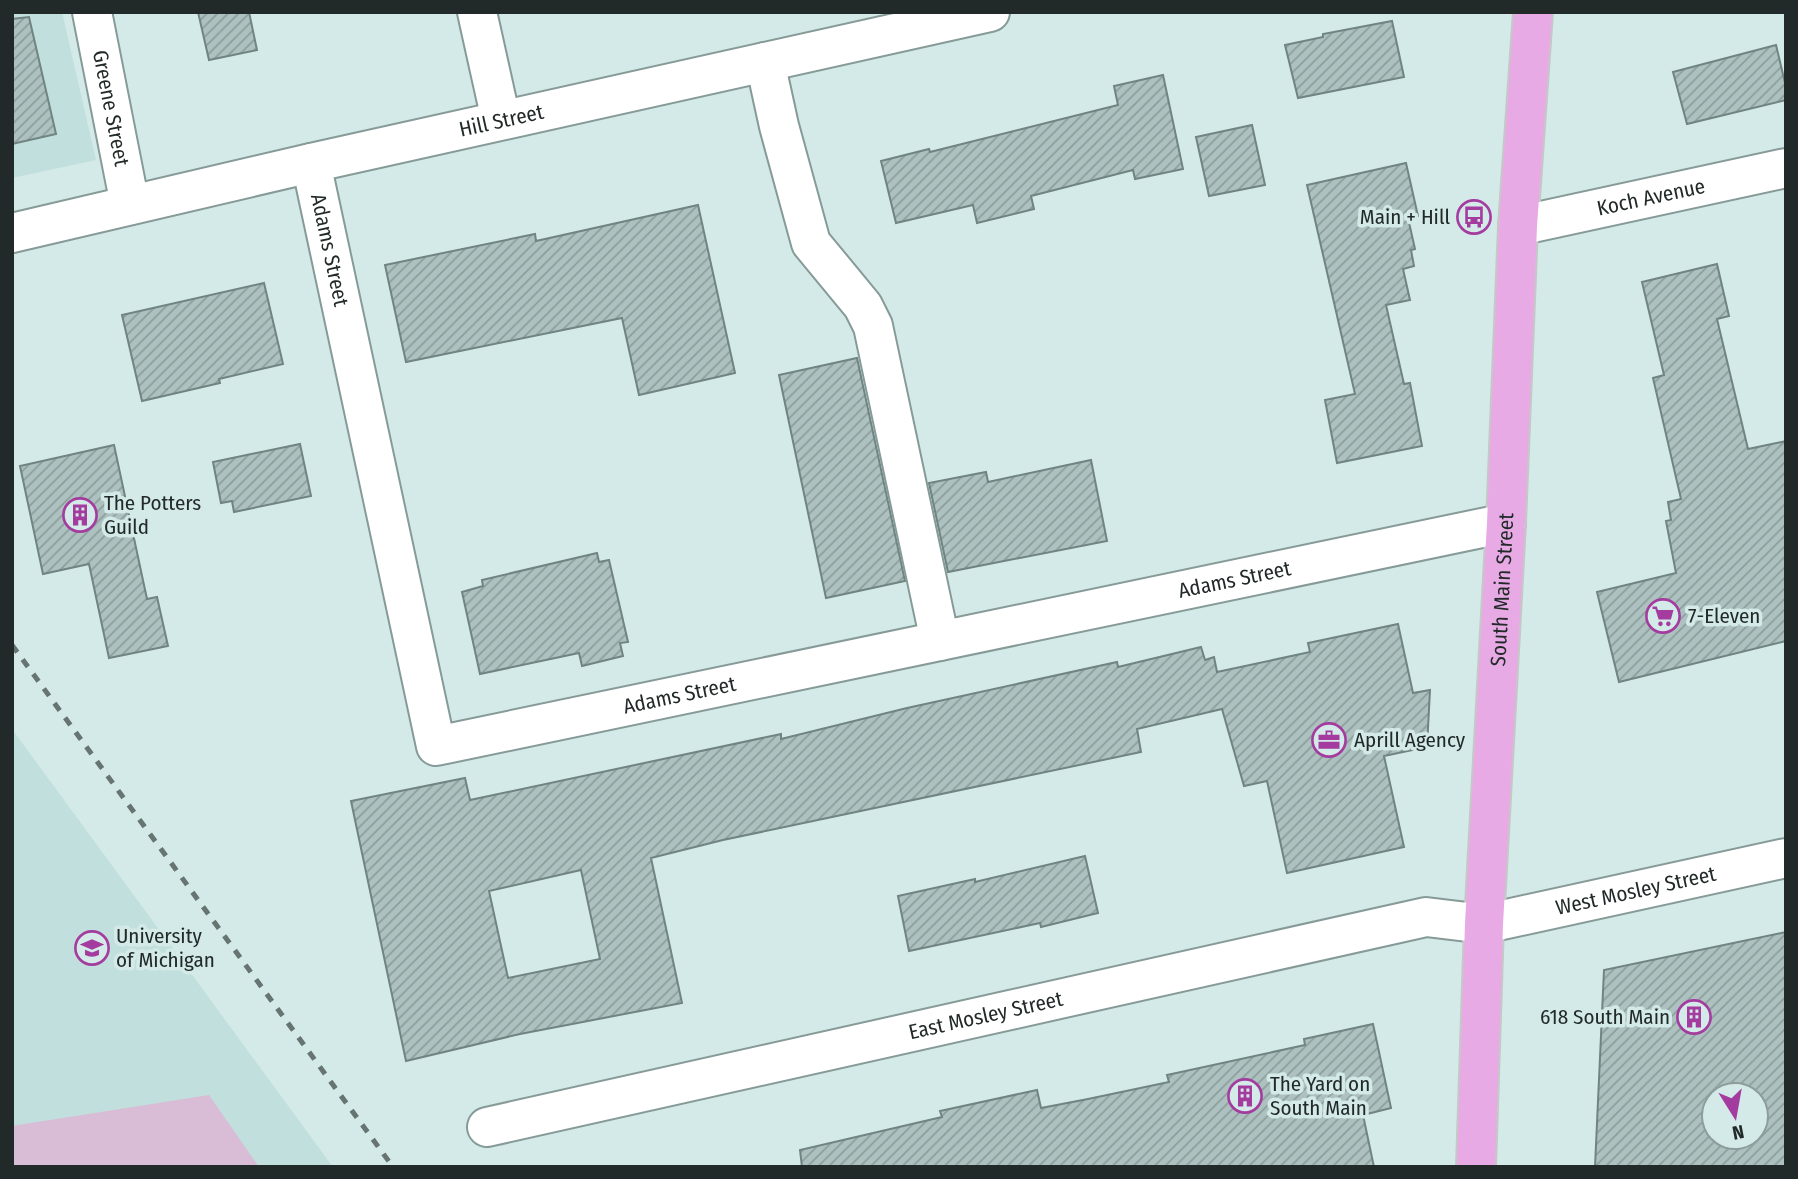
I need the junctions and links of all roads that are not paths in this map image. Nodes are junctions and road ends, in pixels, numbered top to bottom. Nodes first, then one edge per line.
1 (92, 12) edge
2 (477, 12) edge
3 (990, 12) edge
4 (1533, 12) edge
5 (861, 26) edge
6 (765, 62) junction
7 (501, 120) junction
8 (311, 163) junction
9 (1786, 168) edge
10 (130, 205) junction
11 (1518, 226) junction
12 (12, 233) edge
13 (1506, 523) junction
14 (940, 641) junction
15 (1786, 858) edge
16 (1484, 924) junction
17 (487, 1127) dead end
18 (1476, 1167) edge

1 - 10 street, Greene Street
2 - 7 street
3 - 5 street, Hill Street
4 - 11 main road, South Main Street
5 - 6 street, Hill Street
6 - 7 street, Hill Street
6 - 14 street
7 - 8 street, Hill Street
8 - 10 street, Hill Street
8 - 14 street, Adams Street
9 - 11 street, Koch Avenue
10 - 12 street, Hill Street
11 - 13 main road, South Main Street
13 - 14 street, Adams Street
13 - 16 main road, South Main Street
15 - 16 street, West Mosley Street
16 - 17 street, East Mosley Street
16 - 18 main road, South Main Street

